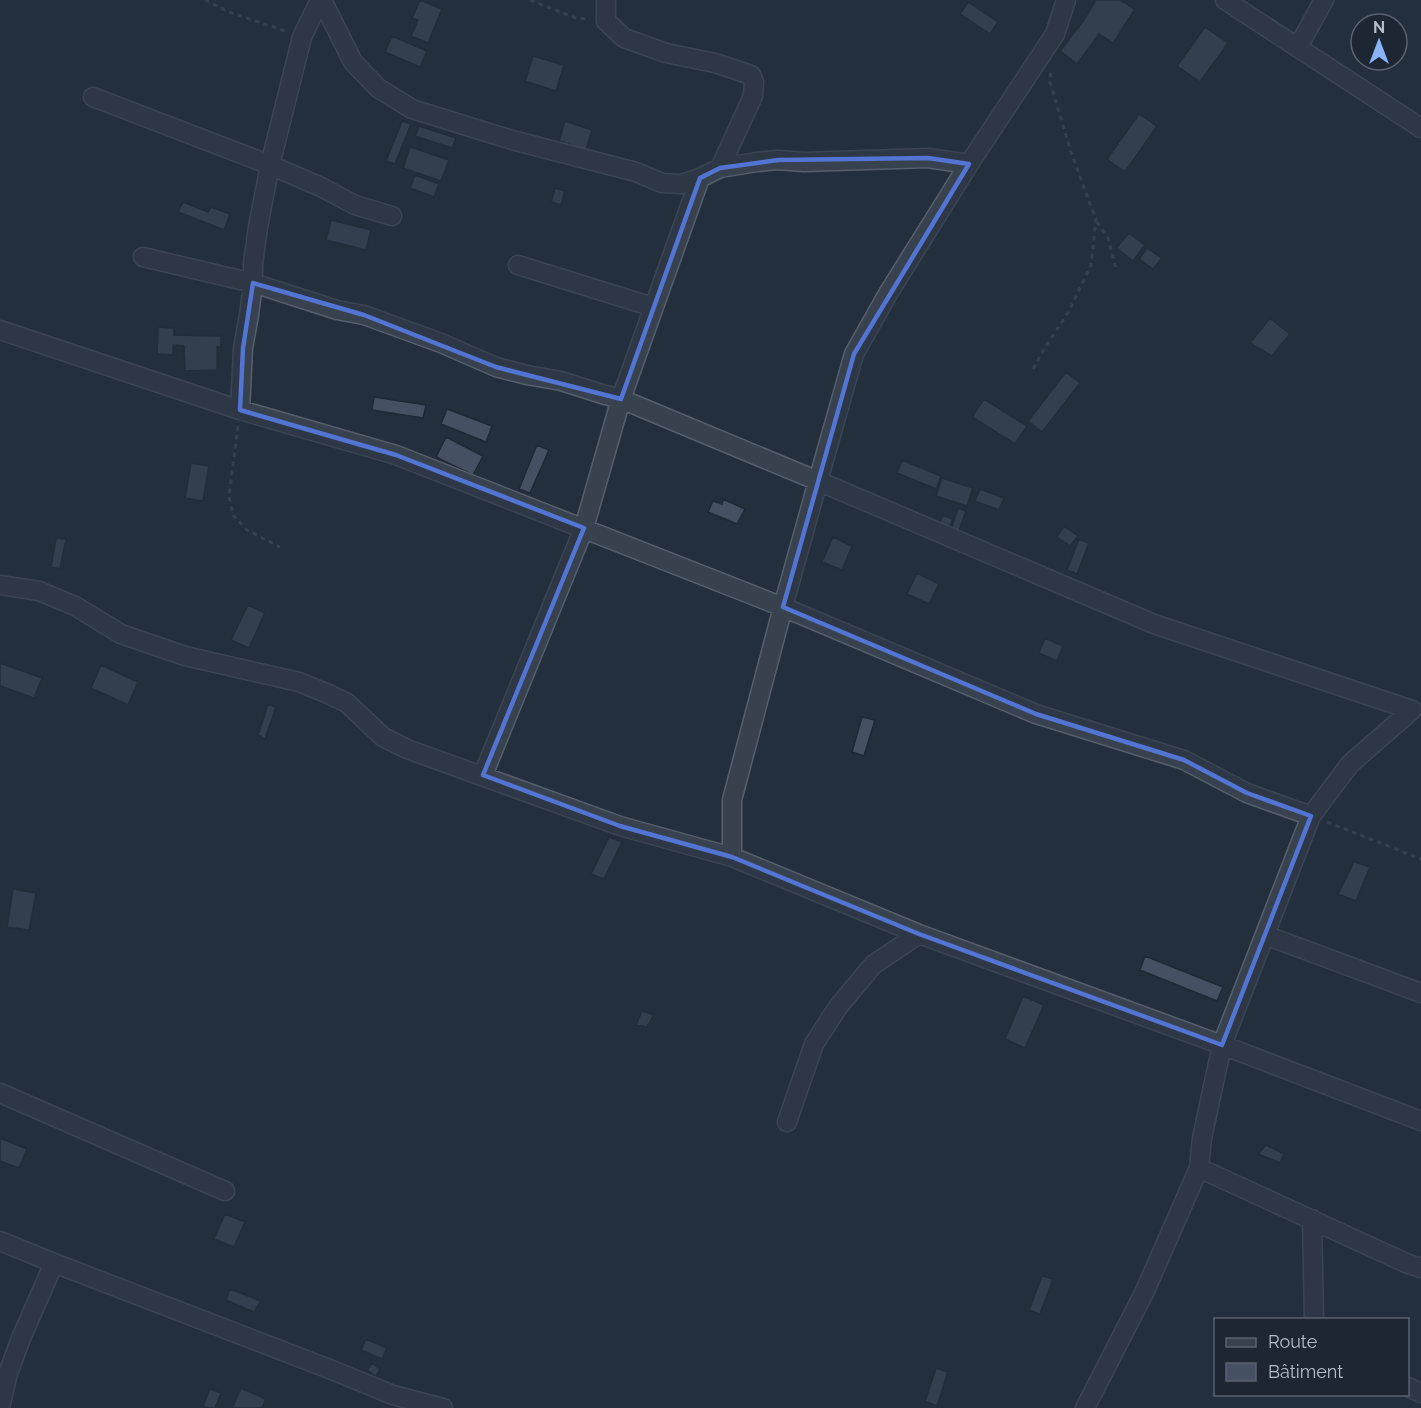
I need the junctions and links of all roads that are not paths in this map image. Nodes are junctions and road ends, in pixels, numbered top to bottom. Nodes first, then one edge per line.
1 (321, 0) edge
2 (606, 0) edge
3 (1066, 0) edge
4 (1225, 0) edge
5 (1324, 0) edge
6 (1298, 47) junction
7 (93, 97) dead end
8 (1421, 128) edge
9 (969, 164) junction
10 (270, 165) junction
11 (720, 168) junction
12 (700, 178) junction
13 (392, 216) dead end
14 (143, 257) dead end
15 (518, 265) dead end
16 (253, 283) junction
17 (653, 307) junction
18 (0, 330) edge
19 (621, 399) junction
20 (240, 410) junction
21 (818, 481) junction
22 (584, 528) junction
23 (0, 585) edge
24 (783, 607) junction
25 (1418, 708) edge
26 (483, 775) junction
27 (1311, 816) junction
28 (732, 857) junction
29 (919, 934) junction
30 (1265, 935) junction
31 (1421, 993) edge
32 (1222, 1045) junction
33 (0, 1094) edge
34 (1421, 1121) edge
35 (787, 1122) dead end
36 (1199, 1168) junction
37 (225, 1191) dead end
38 (1312, 1220) junction
39 (0, 1241) edge
40 (54, 1263) junction
41 (1421, 1268) edge
42 (1314, 1318) edge
43 (0, 1408) edge
44 (443, 1408) edge
45 (1085, 1408) edge

1 - 10 street
1 - 12 street
2 - 11 street
3 - 9 street
4 - 6 street
5 - 6 street
6 - 8 street
7 - 10 street
9 - 11 street
9 - 21 street
10 - 13 street
10 - 16 street
11 - 12 street
12 - 17 street
14 - 16 street
15 - 17 street
16 - 19 street
16 - 20 street
17 - 19 street
18 - 20 street
19 - 21 street
19 - 22 street
20 - 22 street
21 - 24 street
21 - 25 street
22 - 24 street
22 - 26 street
23 - 26 street
24 - 27 street
24 - 28 street
25 - 27 street
26 - 28 street
27 - 30 street
28 - 29 street
29 - 32 street
29 - 35 street
30 - 31 street
30 - 32 street
32 - 34 street
32 - 36 street
33 - 37 street
36 - 38 street
36 - 45 street
38 - 41 street
38 - 42 street
39 - 40 street
40 - 43 street
40 - 44 street

